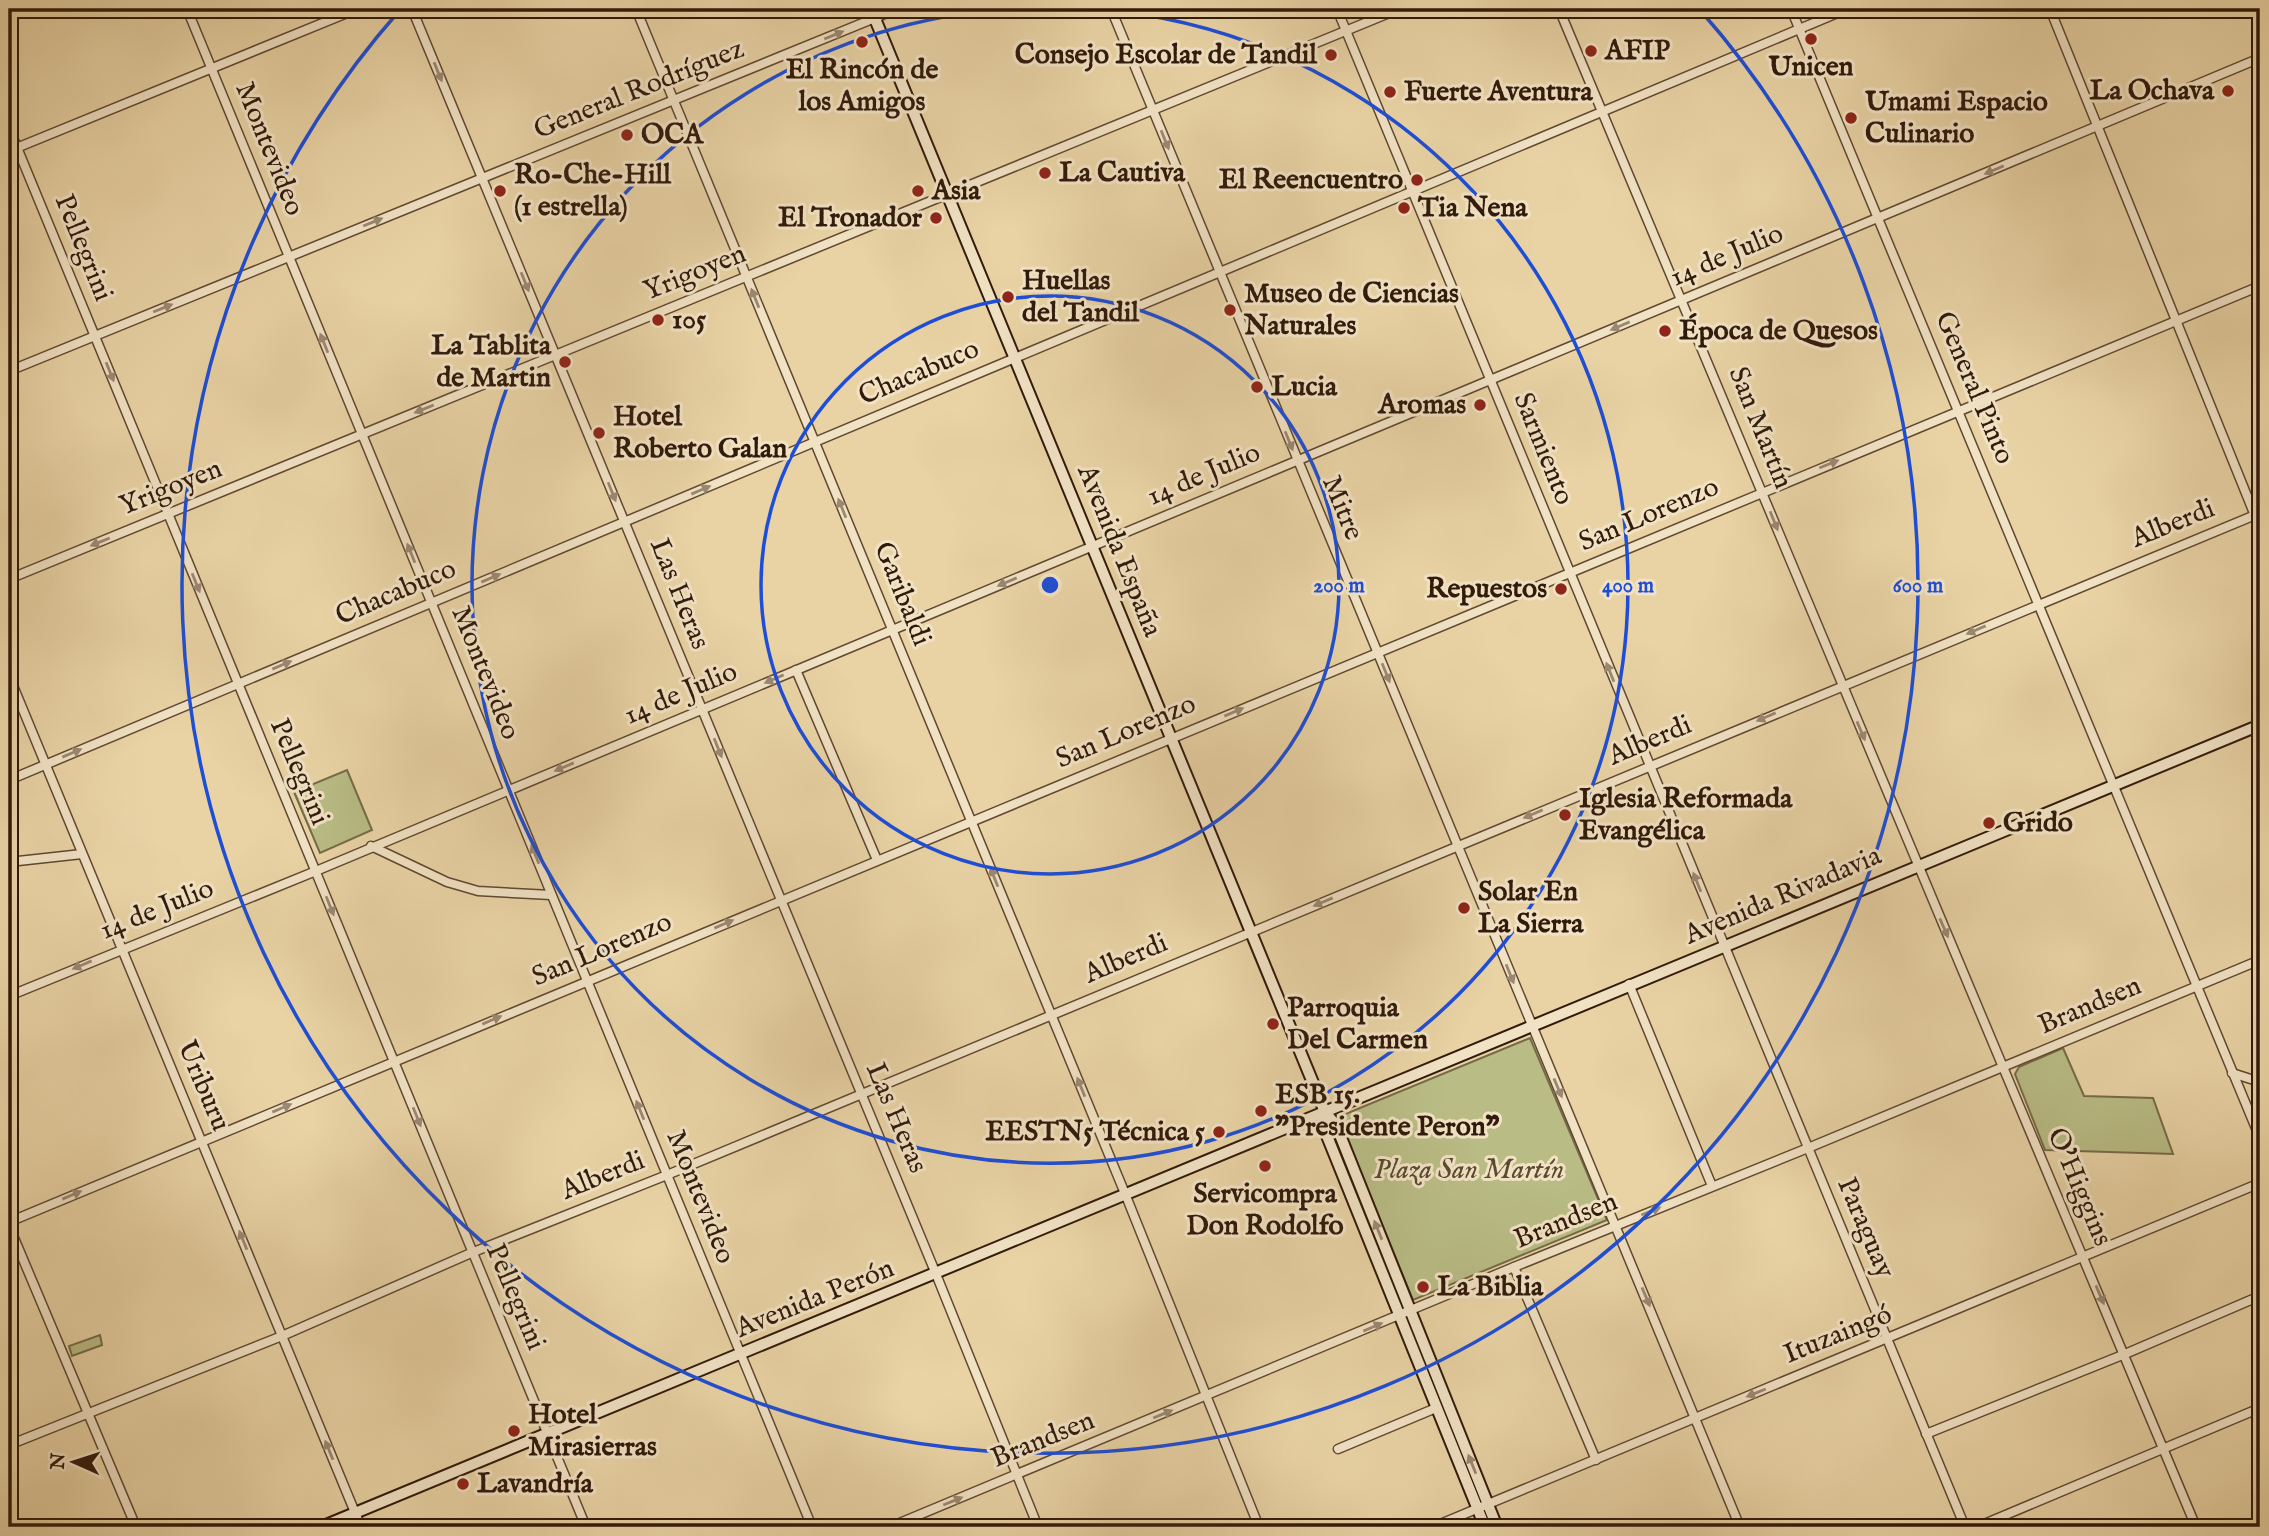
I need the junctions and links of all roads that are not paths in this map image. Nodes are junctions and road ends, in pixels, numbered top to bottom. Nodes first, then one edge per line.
1 (187, 9) edge
2 (357, 9) edge
3 (412, 9) edge
4 (636, 9) edge
5 (897, 9) edge
6 (1111, 9) edge
7 (1337, 9) edge
8 (1399, 9) edge
9 (1559, 9) edge
10 (1791, 9) edge
11 (1847, 9) edge
12 (2050, 9) edge
13 (873, 13) edge
14 (1800, 28) junction
15 (1346, 30) junction
16 (2260, 58) edge
17 (211, 68) junction
18 (673, 100) junction
19 (1153, 110) junction
20 (1603, 110) junction
21 (2098, 127) junction
22 (9, 128) edge
23 (13, 150) edge
24 (482, 178) junction
25 (1412, 191) junction
26 (947, 196) junction
27 (1878, 218) junction
28 (289, 257) junction
29 (1220, 272) junction
30 (746, 276) junction
31 (2260, 286) edge
32 (1682, 300) junction
33 (2177, 320) junction
34 (95, 336) junction
35 (555, 355) junction
36 (1015, 358) junction
37 (9, 371) edge
38 (1490, 381) junction
39 (1959, 411) junction
40 (362, 434) junction
41 (815, 442) junction
42 (1298, 461) junction
43 (1762, 492) junction
44 (168, 514) junction
45 (2258, 514) edge
46 (624, 522) junction
47 (2260, 528) edge
48 (1093, 547) junction
49 (1569, 573) junction
50 (9, 579) edge
51 (431, 603) junction
52 (2039, 604) junction
53 (892, 630) junction
54 (1377, 653) junction
55 (796, 670) junction
56 (9, 676) edge
57 (236, 684) junction
58 (1842, 685) junction
59 (702, 710) junction
60 (2260, 725) edge
61 (1171, 738) junction
62 (44, 765) junction
63 (1649, 766) junction
64 (9, 780) edge
65 (2112, 786) junction
66 (508, 790) junction
67 (971, 821) junction
68 (371, 846) junction
69 (1457, 846) junction
70 (82, 854) junction
71 (877, 860) junction
72 (9, 862) edge
73 (1917, 865) junction
74 (316, 871) junction
75 (551, 895) junction
76 (781, 900) junction
77 (1251, 932) junction
78 (1723, 945) junction
79 (121, 949) junction
80 (2260, 960) edge
81 (587, 981) junction
82 (1629, 984) junction
83 (2196, 986) junction
84 (9, 996) edge
85 (1051, 1015) junction
86 (1531, 1025) junction
87 (394, 1061) junction
88 (2004, 1067) junction
89 (2232, 1073) junction
90 (2260, 1082) edge
91 (861, 1094) junction
92 (1325, 1112) junction
93 (2260, 1138) edge
94 (202, 1141) junction
95 (1808, 1148) junction
96 (667, 1175) junction
97 (2260, 1183) edge
98 (1712, 1186) junction
99 (1126, 1196) junction
100 (9, 1224) edge
101 (1616, 1225) junction
102 (471, 1253) junction
103 (2084, 1258) junction
104 (1514, 1267) junction
105 (936, 1274) junction
106 (2260, 1296) edge
107 (1410, 1311) junction
108 (1399, 1316) junction
109 (282, 1336) junction
110 (1887, 1339) junction
111 (740, 1354) junction
112 (2125, 1354) junction
113 (1206, 1397) junction
114 (1436, 1408) junction
115 (2260, 1408) edge
116 (89, 1413) junction
117 (1696, 1418) junction
118 (548, 1434) junction
119 (1926, 1434) junction
120 (9, 1445) edge
121 (1338, 1449) dead end
122 (2165, 1450) junction
123 (1596, 1460) junction
124 (1018, 1474) junction
125 (1483, 1507) junction
126 (355, 1513) junction
127 (136, 1527) edge
128 (321, 1527) edge
129 (361, 1527) edge
130 (586, 1527) edge
131 (812, 1527) edge
132 (890, 1527) edge
133 (1038, 1527) edge
134 (1259, 1527) edge
135 (1433, 1527) edge
136 (1485, 1527) edge
137 (1497, 1527) edge
138 (1740, 1527) edge
139 (1965, 1527) edge
140 (1977, 1527) edge
141 (2196, 1527) edge

1 - 17 street, Montevideo
2 - 17 street
3 -> 24 street, Las Heras
4 - 18 street, Garibaldi
5 - 13 street, General Rodríguez
6 - 19 street, Mitre
7 - 15 street, Sarmiento
8 - 15 street, Yrigoyen
9 - 20 street, San Martín
10 - 14 street, General Pinto
11 - 14 street, Chacabuco
12 - 21 street
18 -> 13 street, General Rodríguez
13 - 26 main road, Avenida España
14 - 20 street, Chacabuco
14 - 27 street, General Pinto
15 - 19 street, Yrigoyen
15 - 25 street, Sarmiento
16 - 21 street, 14 de Julio
17 - 23 street
17 - 28 street, Montevideo
18 - 24 street, General Rodríguez
18 - 30 street, Garibaldi
19 - 26 street, Yrigoyen
19 -> 29 street, Mitre
20 - 25 street, Chacabuco
20 - 32 street, San Martín
21 -> 27 street, 14 de Julio
21 - 33 street
22 - 23 street, Pellegrini
23 - 34 street, Pellegrini
28 -> 24 street, General Rodríguez
24 -> 35 street, Las Heras
25 - 29 street, Chacabuco
25 - 38 street, Sarmiento
26 - 30 street, Yrigoyen
26 - 36 main road, Avenida España
27 - 32 street, 14 de Julio
27 - 39 street, General Pinto
34 -> 28 street, General Rodríguez
40 -> 28 street, Montevideo
29 - 36 street, Chacabuco
29 -> 42 street, Mitre
30 - 35 street, Yrigoyen
41 -> 30 street, Garibaldi
31 - 33 street, San Lorenzo
32 -> 38 street, 14 de Julio
32 - 43 street, San Martín
33 - 39 street, San Lorenzo
33 - 45 street
34 - 37 street, General Rodríguez
34 -> 44 street, Pellegrini
35 -> 40 street, Yrigoyen
35 -> 46 street, Las Heras
36 - 41 street, Chacabuco
36 - 48 main road, Avenida España
38 - 42 street, 14 de Julio
38 - 49 street, Sarmiento
43 -> 39 street, San Lorenzo
39 - 52 street, General Pinto
40 - 44 street, Yrigoyen
51 -> 40 street, Montevideo
46 -> 41 street, Chacabuco
53 -> 41 street, Garibaldi
42 - 48 street, 14 de Julio
42 - 54 street, Mitre
43 - 49 street, San Lorenzo
43 -> 58 street, San Martín
44 -> 50 street, Yrigoyen
44 -> 57 street, Pellegrini
45 - 47 street
45 - 52 street, Alberdi
51 -> 46 street, Chacabuco
46 - 59 street, Las Heras
48 -> 53 street, 14 de Julio
48 - 61 main road, Avenida España
49 - 54 street, San Lorenzo
63 -> 49 street, Sarmiento
57 -> 51 street, Chacabuco
51 - 66 street, Montevideo
52 -> 58 street, Alberdi
52 - 65 street, General Pinto
53 - 55 street, 14 de Julio
53 - 67 street, Garibaldi
61 -> 54 street, San Lorenzo
54 -> 69 street, Mitre
55 -> 59 street, 14 de Julio
55 - 71 street
56 - 62 street, Uriburu
62 -> 57 street, Chacabuco
57 - 74 street, Pellegrini
58 -> 63 street, Alberdi
58 -> 73 street, San Martín
59 -> 66 street, 14 de Julio
59 -> 76 street, Las Heras
60 - 65 main road, Avenida Rivadavia
61 - 67 street, San Lorenzo
61 - 77 main road, Avenida España
62 - 64 street, Chacabuco
62 - 70 street, Uriburu
63 -> 69 street, Alberdi
78 -> 63 street, Sarmiento
65 - 73 main road, Avenida Rivadavia
65 - 83 street, General Pinto
66 - 68 street, 14 de Julio
75 -> 66 street, Montevideo
67 - 71 street, San Lorenzo
85 -> 67 street, Garibaldi
68 - 74 street, 14 de Julio
68 - 75 street
69 -> 77 street, Alberdi
69 -> 86 street, Mitre
70 - 72 street
70 - 79 street, Uriburu
71 - 76 street, San Lorenzo
73 - 78 main road, Avenida Rivadavia
73 -> 88 street, O'Higgins
74 - 79 street, 14 de Julio
74 -> 87 street, Pellegrini
75 - 81 street, Montevideo
81 -> 76 street, San Lorenzo
76 - 91 street, Las Heras
77 - 85 street, Alberdi
77 - 92 main road, Avenida España
78 - 82 main road, Avenida Rivadavia
78 - 95 street, Paraguay
79 -> 84 street, 14 de Julio
79 - 94 street, Uriburu
80 - 83 street, Brandsen
87 -> 81 street, San Lorenzo
96 -> 81 street, Montevideo
82 - 86 main road, Avenida Rivadavia
82 - 98 street
83 - 88 street, Brandsen
83 - 89 street, General Pinto
85 - 91 street, Alberdi
99 -> 85 street, Garibaldi
86 - 92 main road, Avenida Rivadavia
86 -> 101 street, Mitre
94 -> 87 street, San Lorenzo
87 -> 102 street, Pellegrini
88 - 95 street, Brandsen
88 - 103 street, O'Higgins
89 - 90 street
89 - 93 street, General Pinto
91 - 96 street, Alberdi
91 - 105 street, Las Heras
92 - 99 main road, Avenida Perón
107 -> 92 main road
92 - 108 main road
100 -> 94 street, San Lorenzo
109 -> 94 street, Uriburu
95 - 98 street, Brandsen
95 - 110 street, Paraguay
96 - 102 street, Alberdi
96 - 111 street, Montevideo
97 - 103 street, Ituzaingó
101 -> 98 street, Brandsen
99 - 105 main road, Avenida Perón
99 - 113 street, Garibaldi
100 - 116 street
101 - 104 street, Brandsen
101 -> 117 street, Mitre
102 - 109 street, Alberdi
102 - 118 street, Pellegrini
103 - 110 street, Ituzaingó
103 -> 112 street, O'Higgins
104 - 107 street, Brandsen
104 - 123 street
105 - 111 main road, Avenida Perón
105 - 124 street, Las Heras
106 - 112 street
107 - 108 street, Brandsen
125 -> 107 main road
113 -> 108 street, Brandsen
108 - 114 main road
109 - 116 street, Alberdi
126 -> 109 street, Uriburu
110 -> 117 street, Ituzaingó
110 - 119 street, Paraguay
111 - 118 main road, Avenida Perón
111 - 131 street, Montevideo
112 - 119 street
112 - 122 street, O'Higgins
124 -> 113 street, Brandsen
113 - 134 street, Garibaldi
114 - 121 street
114 - 125 main road
115 - 122 street
116 - 120 street, Alberdi
116 - 127 street
117 - 123 street, Ituzaingó
117 - 138 street, Mitre
118 - 126 main road, Avenida Perón
118 - 130 street, Pellegrini
119 - 139 street, Paraguay
122 - 140 street
122 - 141 street, O'Higgins
123 - 125 street, Ituzaingó
132 -> 124 street, Brandsen
124 - 133 street, Las Heras
125 - 135 street, Ituzaingó
125 - 136 main road
125 - 137 main road
126 - 128 main road, Avenida Perón
126 - 129 street, Uriburu

